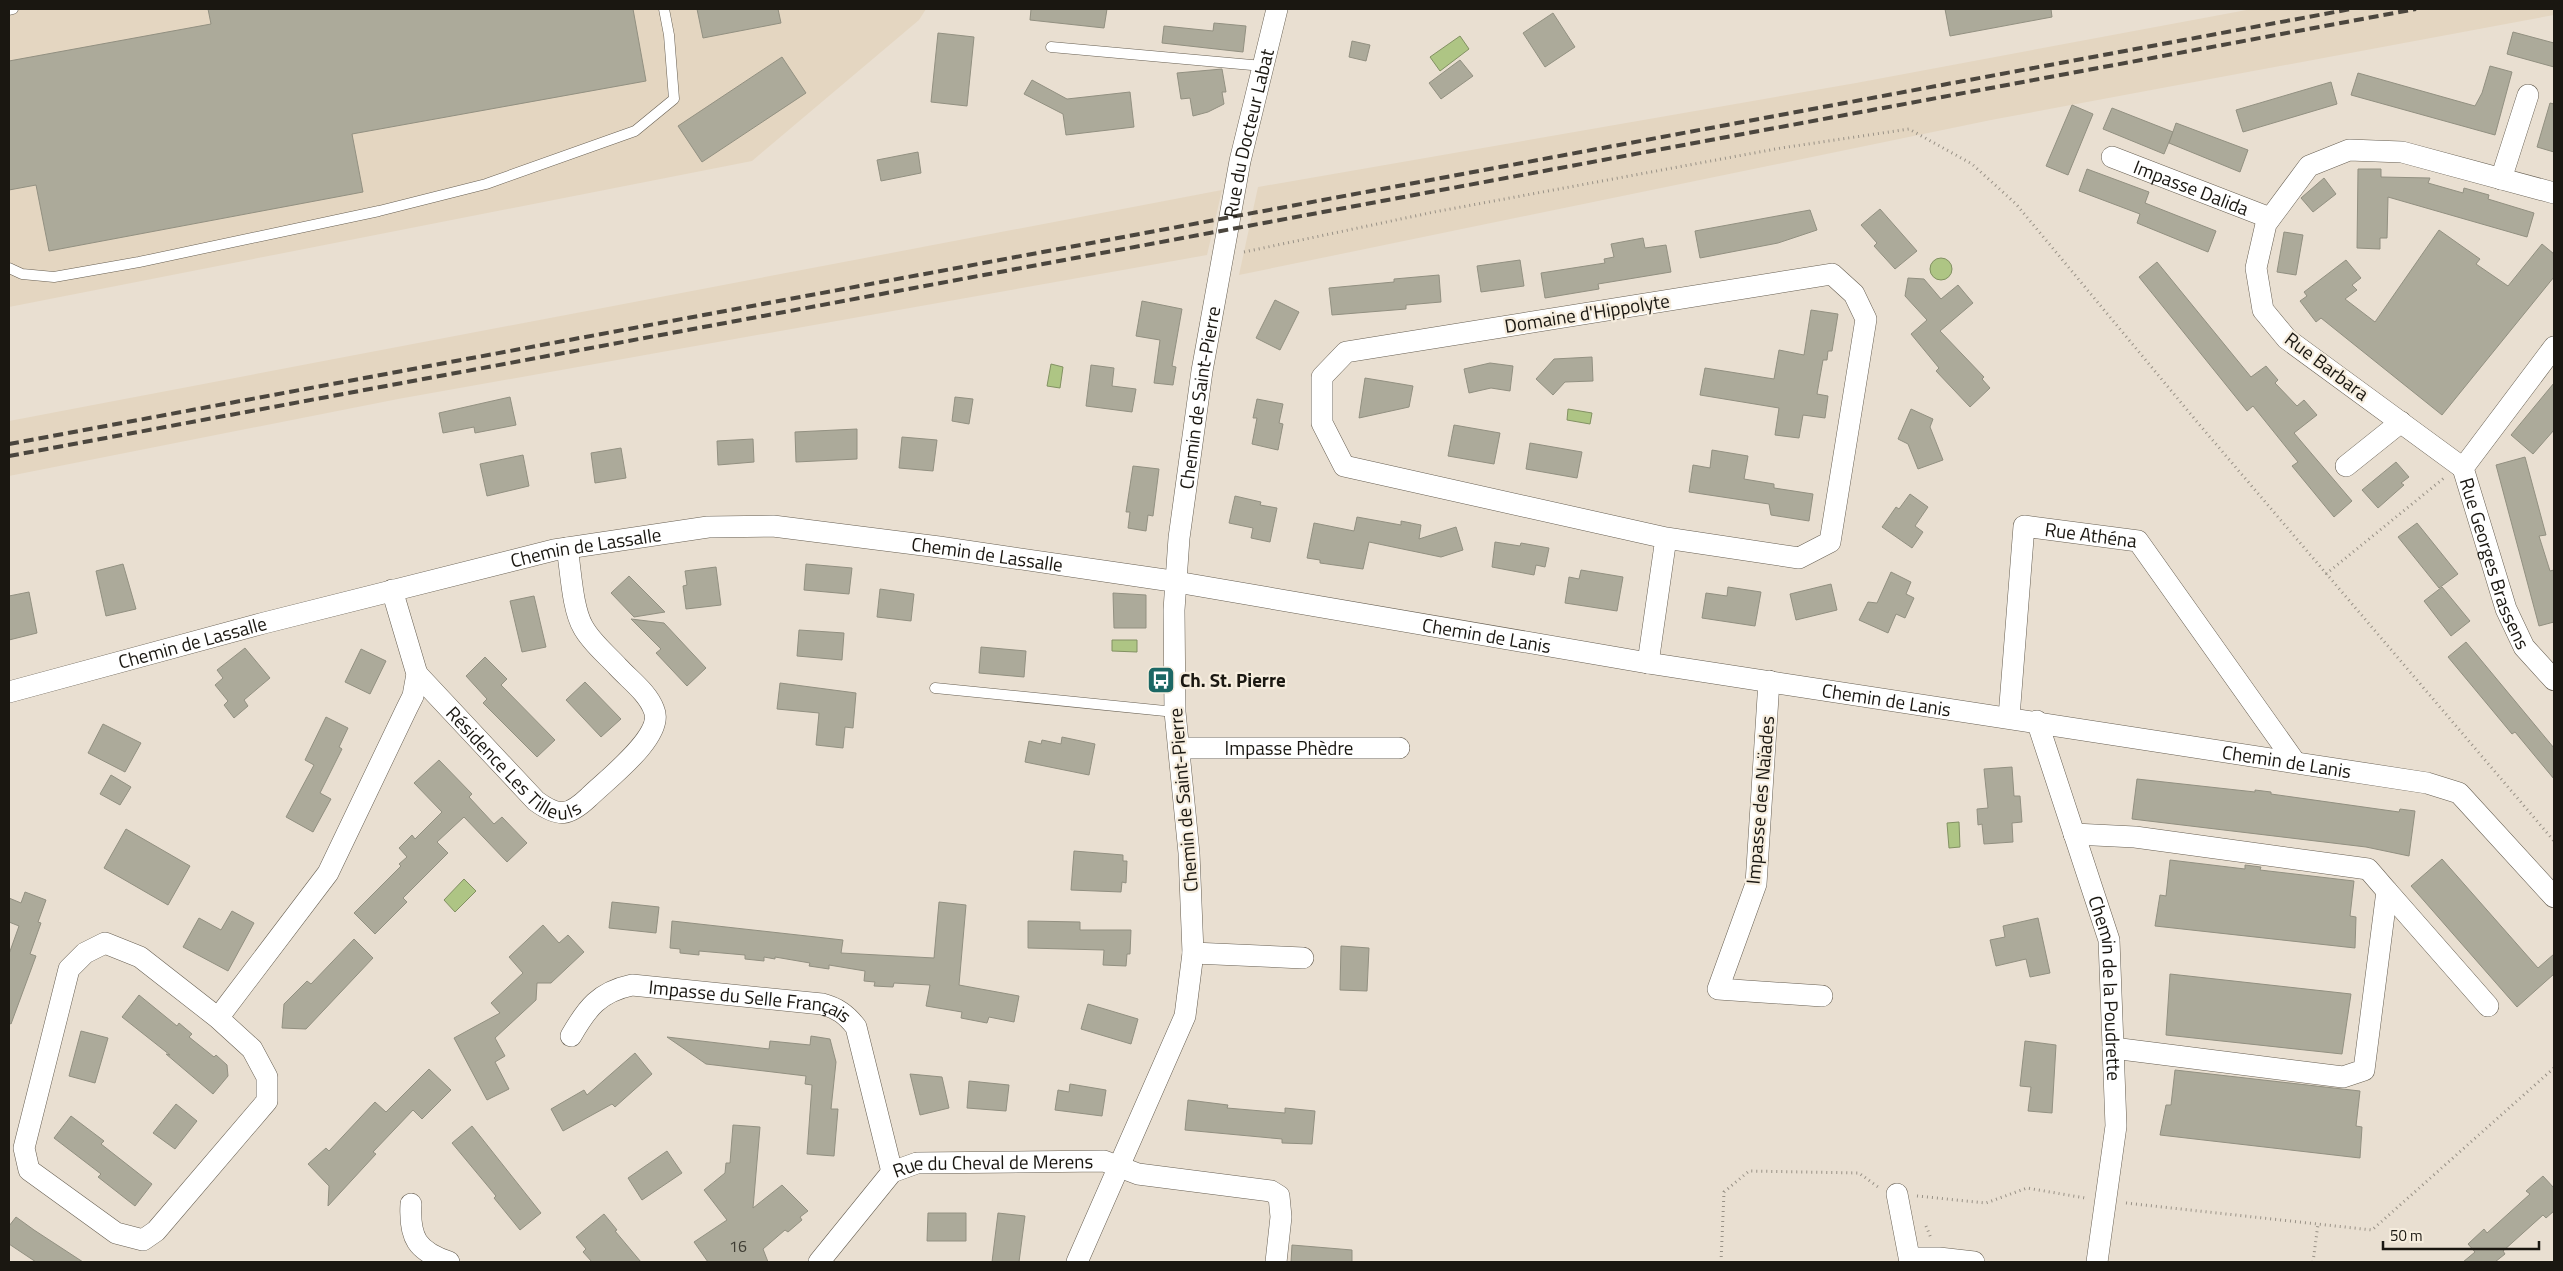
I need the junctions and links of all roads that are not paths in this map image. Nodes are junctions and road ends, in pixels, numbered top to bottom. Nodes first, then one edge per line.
1 (13, 9) edge
2 (664, 9) edge
3 (1277, 9) edge
4 (9, 10) edge
5 (1051, 47) dead end
6 (1263, 66) junction
7 (2528, 95) dead end
8 (2112, 158) dead end
9 (2501, 179) junction
10 (2554, 193) edge
11 (2270, 218) junction
12 (1230, 255) joint
13 (9, 268) edge
14 (2554, 347) edge
15 (2401, 422) junction
16 (2346, 466) dead end
17 (2462, 466) junction
18 (1666, 538) junction
19 (567, 548) junction
20 (1175, 582) junction
21 (392, 590) junction
22 (1648, 662) junction
23 (417, 674) junction
24 (2554, 680) edge
25 (1769, 681) junction
26 (935, 688) dead end
27 (9, 692) edge
28 (1175, 712) junction
29 (2009, 717) junction
30 (2037, 721) junction
31 (1179, 748) junction
32 (1399, 748) dead end
33 (2295, 762) junction
34 (2074, 834) junction
35 (2387, 891) junction
36 (2554, 897) edge
37 (1194, 953) junction
38 (1303, 958) dead end
39 (1822, 996) dead end
40 (2488, 1006) dead end
41 (218, 1018) junction
42 (571, 1036) dead end
43 (2113, 1048) junction
44 (1118, 1168) junction
45 (892, 1172) junction
46 (1897, 1194) dead end
47 (411, 1204) dead end
48 (1910, 1260) edge
49 (449, 1262) edge
50 (819, 1262) edge
51 (1076, 1262) edge
52 (1276, 1262) edge
53 (1974, 1262) edge
54 (2097, 1262) edge

1 - 4 lane
2 - 13 lane
3 - 6 street, Rue du Docteur Labat
5 - 6 lane
6 - 12 street, Rue du Docteur Labat
7 - 9 street
8 - 11 street, Impasse Dalida
9 - 10 street, Rue Barbara
9 - 11 street, Rue Barbara
11 - 15 street, Rue Barbara
12 - 20 street, Chemin de Saint-Pierre
14 - 17 street, Rue Georges Brassens
15 - 16 street
15 - 17 street, Rue Barbara
17 - 24 street, Rue Georges Brassens
18 - 18 street, Domaine d'Hippolyte
18 - 22 street
19 - 20 street, Chemin de Lassalle
19 - 21 street, Chemin de Lassalle
19 - 23 street, Résidence Les Tilleuls
20 - 22 street, Chemin de Lanis
20 - 28 street, Chemin de Saint-Pierre
21 - 23 street, Résidence Les Tilleuls
21 - 27 street, Chemin de Lassalle
22 - 25 street, Chemin de Lanis
23 - 41 street
25 - 29 street, Chemin de Lanis
25 - 39 street, Impasse des Naïades
26 - 28 lane
28 - 31 street, Chemin de Saint-Pierre
29 - 30 street, Chemin de Lanis
29 - 33 street, Rue Athéna
30 - 33 street, Chemin de Lanis
30 - 34 street, Chemin de la Poudrette
31 - 32 street, Impasse Phèdre
31 - 37 street, Chemin de Saint-Pierre
33 - 36 street, Chemin de Lanis
34 - 35 street
34 - 43 street, Chemin de la Poudrette
35 - 40 street
35 - 43 street
37 - 38 street
37 - 44 street, Chemin de Saint-Pierre
41 - 41 street
42 - 45 street, Impasse du Selle Français
43 - 54 street, Chemin de la Poudrette
44 - 45 street, Rue du Cheval de Merens
44 - 51 street, Chemin de Saint-Pierre
44 - 52 street, Rue du Cheval de Merens
45 - 50 street, Rue du Cheval de Merens
46 - 48 street
47 - 49 street
48 - 53 street

